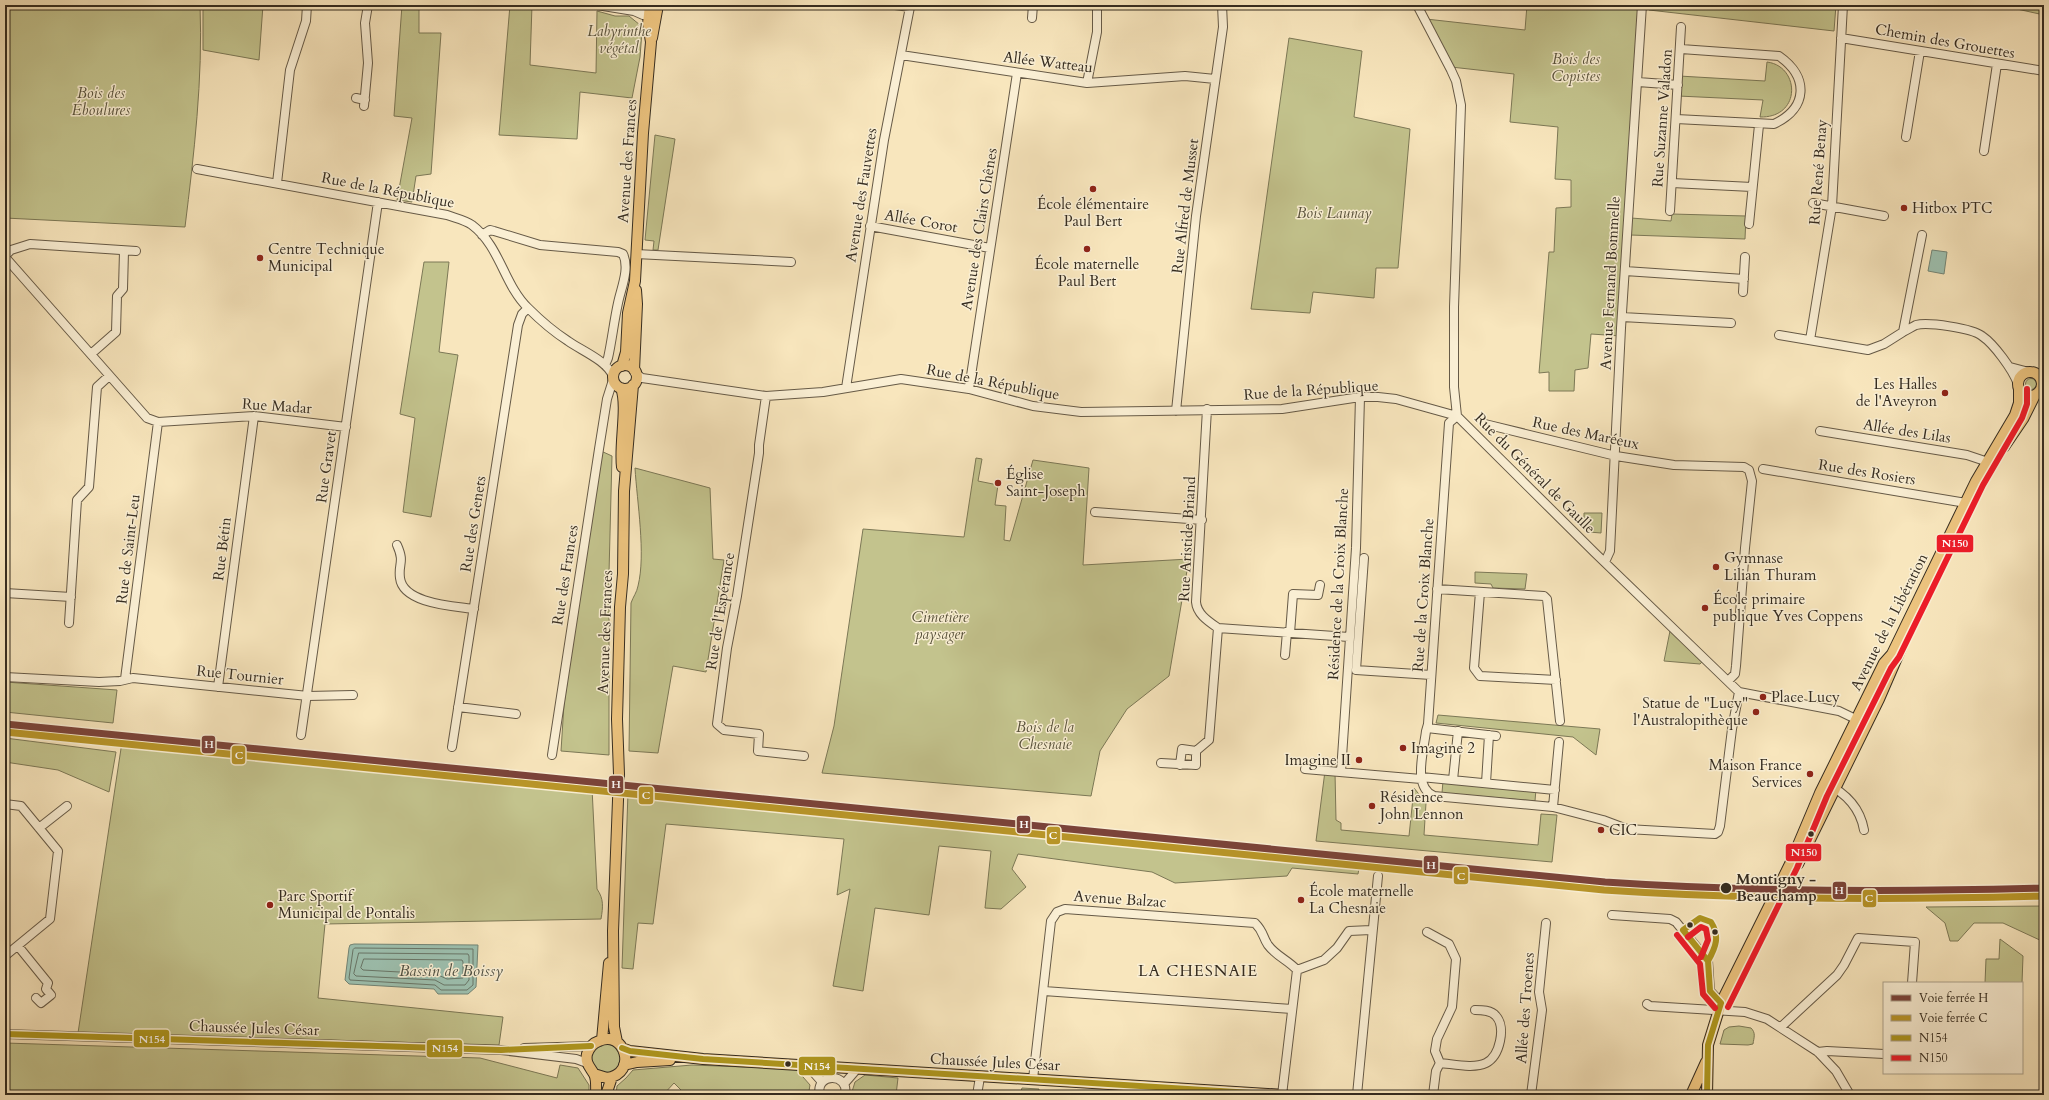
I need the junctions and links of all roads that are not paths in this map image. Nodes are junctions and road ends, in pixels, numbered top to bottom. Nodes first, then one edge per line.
1 (307, 5) edge
2 (368, 5) edge
3 (598, 5) edge
4 (895, 5) edge
5 (1033, 5) edge
6 (1097, 5) edge
7 (1222, 5) edge
8 (1417, 5) edge
9 (1642, 5) edge
10 (1843, 5) edge
11 (653, 10) edge
12 (1032, 18) dead end
13 (1681, 28) dead end
14 (1841, 38) junction
15 (1680, 49) junction
16 (1920, 51) junction
17 (901, 55) junction
18 (1997, 64) junction
19 (2044, 72) edge
20 (1017, 73) junction
21 (1216, 79) junction
22 (1638, 82) junction
23 (1087, 84) junction
24 (1678, 85) junction
25 (356, 98) dead end
26 (1676, 119) junction
27 (1759, 124) junction
28 (1906, 137) dead end
29 (1984, 151) dead end
30 (197, 169) dead end
31 (277, 183) junction
32 (1672, 183) junction
33 (1752, 187) junction
34 (378, 202) junction
35 (1813, 203) dead end
36 (1832, 206) junction
37 (1670, 211) dead end
38 (1884, 216) dead end
39 (1749, 224) dead end
40 (870, 226) junction
41 (482, 235) junction
42 (1922, 235) dead end
43 (990, 248) junction
44 (124, 251) junction
45 (136, 252) dead end
46 (636, 254) junction
47 (5, 256) edge
48 (1745, 257) dead end
49 (791, 262) dead end
50 (1625, 272) junction
51 (1744, 279) junction
52 (634, 282) junction
53 (1743, 292) dead end
54 (528, 308) junction
55 (1622, 317) junction
56 (1730, 323) dead end
57 (1902, 332) junction
58 (1779, 335) dead end
59 (1810, 340) junction
60 (91, 354) junction
61 (605, 365) junction
62 (620, 366) junction
63 (2044, 367) edge
64 (2010, 368) junction
65 (2031, 372) junction
66 (109, 376) junction
67 (636, 377) junction
68 (613, 378) junction
69 (2043, 384) edge
70 (2019, 387) junction
71 (620, 388) junction
72 (846, 388) junction
73 (969, 389) junction
74 (2035, 395) junction
75 (766, 396) junction
76 (1360, 397) junction
77 (607, 399) junction
78 (1207, 409) junction
79 (1176, 411) junction
80 (254, 416) junction
81 (1457, 416) junction
82 (158, 422) junction
83 (1485, 424) dead end
84 (346, 427) junction
85 (1820, 431) dead end
86 (1616, 456) junction
87 (1988, 462) junction
88 (1763, 469) dead end
89 (624, 491) junction
90 (1966, 503) junction
91 (1095, 512) dead end
92 (1202, 520) junction
93 (397, 545) dead end
94 (1364, 558) dead end
95 (1605, 562) junction
96 (1320, 585) dead end
97 (1437, 589) junction
98 (1480, 592) junction
99 (5, 593) edge
100 (71, 597) junction
101 (474, 609) junction
102 (70, 623) dead end
103 (1218, 628) junction
104 (1288, 633) junction
105 (1349, 637) junction
106 (1285, 655) dead end
107 (1431, 675) junction
108 (5, 677) edge
109 (125, 679) junction
110 (1556, 680) junction
111 (1728, 681) junction
112 (218, 687) junction
113 (1739, 692) junction
114 (353, 695) dead end
115 (308, 696) junction
116 (458, 707) junction
117 (516, 714) dead end
118 (1857, 719) junction
119 (1560, 721) dead end
120 (1866, 724) junction
121 (1427, 728) junction
122 (1458, 731) junction
123 (301, 735) dead end
124 (1559, 742) dead end
125 (452, 747) dead end
126 (1196, 750) junction
127 (552, 755) dead end
128 (804, 756) dead end
129 (1161, 763) dead end
130 (1180, 764) junction
131 (1305, 769) dead end
132 (1341, 772) junction
133 (1421, 778) junction
134 (1453, 780) junction
135 (1825, 783) junction
136 (1486, 784) junction
137 (1835, 788) junction
138 (1555, 790) junction
139 (5, 804) edge
140 (67, 806) dead end
141 (1553, 807) junction
142 (39, 828) junction
143 (1864, 830) dead end
144 (1791, 871) junction
145 (1378, 876) dead end
146 (1612, 915) dead end
147 (1546, 923) dead end
148 (1371, 930) junction
149 (613, 931) junction
150 (1427, 932) dead end
151 (18, 946) junction
152 (5, 956) edge
153 (1297, 970) junction
154 (1912, 982) edge
155 (1044, 990) junction
156 (36, 998) dead end
157 (1647, 1004) dead end
158 (1720, 1007) junction
159 (1292, 1009) junction
160 (1475, 1010) dead end
161 (1781, 1027) junction
162 (5, 1034) edge
163 (602, 1040) junction
164 (620, 1045) junction
165 (591, 1046) junction
166 (501, 1050) junction
167 (1818, 1052) junction
168 (1883, 1054) edge
169 (1708, 1058) junction
170 (703, 1059) junction
171 (587, 1063) junction
172 (1440, 1063) junction
173 (806, 1064) junction
174 (624, 1065) junction
175 (857, 1069) junction
176 (1702, 1073) junction
177 (594, 1074) junction
178 (612, 1077) junction
179 (980, 1077) junction
180 (1033, 1080) junction
181 (822, 1082) junction
182 (844, 1084) junction
183 (818, 1094) edge
184 (596, 1095) edge
185 (606, 1095) edge
186 (845, 1095) edge
187 (977, 1095) edge
188 (1284, 1095) edge
189 (1357, 1095) edge
190 (1433, 1095) edge
191 (1531, 1095) edge
192 (1691, 1095) edge
193 (1700, 1095) edge
194 (1707, 1095) edge
195 (1850, 1095) edge

1 - 31 street
2 - 25 street
3 - 11 street
4 - 17 street, Avenue des Fauvettes
5 - 12 street
6 - 23 street
7 - 21 street, Rue Alfred de Musset
8 - 81 street, Rue du Général de Gaulle
9 - 22 street, Avenue Fernand Bommelle
10 - 14 street, Rue René Benay
11 - 46 main road, Avenue des Frances
13 - 15 street, Rue Suzanne Valadon
14 - 16 street, Chemin des Grouettes
14 - 36 street, Rue René Benay
15 - 24 street, Rue Suzanne Valadon
15 - 27 street
16 - 18 street, Chemin des Grouettes
16 - 28 street
17 - 20 street, Allée Watteau
17 - 40 street, Avenue des Fauvettes
18 - 19 street, Chemin des Grouettes
18 - 29 street
20 - 23 street, Allée Watteau
20 - 43 street, Avenue des Clairs Chênes
21 - 23 street, Allée Watteau
21 - 79 street, Rue Alfred de Musset
22 - 24 street
22 - 50 street, Avenue Fernand Bommelle
24 - 26 street, Rue Suzanne Valadon
26 - 27 street
26 - 32 street, Rue Suzanne Valadon
27 - 33 street
30 - 31 street, Rue de la République
31 - 34 street, Rue de la République
32 - 33 street
32 - 37 street, Rue Suzanne Valadon
33 - 39 street
34 - 41 street, Rue de la République
34 - 84 street, Rue Gravet
35 - 36 street
36 - 38 street
36 - 59 street, Rue René Benay
40 - 43 street, Allée Corot
40 - 72 street, Avenue des Fauvettes
41 - 54 street, Rue de la République
41 - 61 street
42 - 57 street
43 - 73 street, Avenue des Clairs Chênes
44 - 45 street
44 - 47 street
44 - 60 street
46 - 49 street
46 - 52 main road, Avenue des Frances
47 - 60 street
48 - 51 street
50 - 51 street
50 - 55 street, Avenue Fernand Bommelle
51 - 53 street
52 - 62 main road, Avenue des Frances
52 - 67 main road, Avenue des Frances
54 - 61 street, Rue de la République
54 - 101 street, Rue des Genets
55 - 56 street
55 - 86 street, Avenue Fernand Bommelle
57 - 59 street
57 - 64 street
58 - 59 street
60 - 66 street
61 - 62 street, Rue de la République
61 - 68 street, Rue de la République
62 - 67 main road
62 - 68 main road
63 - 65 main road
64 - 65 street
64 - 70 street
65 - 69 main road, Avenue de la Libération
65 - 70 main road
66 - 82 street
66 - 100 street
67 - 71 main road
67 - 75 street, Rue de la République
67 - 89 main road, Avenue des Frances
68 - 71 main road
68 - 77 street, Rue des Frances
69 - 74 main road, Avenue de la Libération
70 - 74 main road
70 - 87 main road, Avenue de la Libération
71 - 77 street
71 - 89 main road, Avenue des Frances
72 - 73 street, Rue de la République
72 - 75 street, Rue de la République
73 - 79 street, Rue de la République
74 - 120 main road, Avenue de la Libération
75 - 128 street, Rue de l'Espérance
76 - 78 street, Rue de la République
76 - 81 street, Rue de la République
76 - 105 street, Résidence de la Croix Blanche
77 - 127 street, Rue des Frances
78 - 79 street, Rue de la République
78 - 92 street, Rue Aristide Briand
80 - 82 street, Rue Madar
80 - 84 street, Rue Madar
80 - 112 street, Rue Bétin
81 - 95 street, Rue du Général de Gaulle
81 - 97 street, Rue de la Croix Blanche
82 - 109 street, Rue de Saint-Leu
83 - 86 street, Rue des Maréeux
84 - 115 street, Rue Gravet
85 - 87 street, Allée des Lilas
86 - 95 street, Avenue Fernand Bommelle
86 - 111 street, Rue des Maréeux
87 - 90 main road, Avenue de la Libération
88 - 90 street, Rue des Rosiers
89 - 149 main road, Avenue des Frances
90 - 118 main road, Avenue de la Libération
91 - 92 street
92 - 103 street, Rue Aristide Briand
93 - 101 street
94 - 107 street
95 - 111 street, Rue du Général de Gaulle
96 - 104 street
97 - 98 street
97 - 107 street, Rue de la Croix Blanche
98 - 110 street
98 - 110 street
99 - 100 street
100 - 102 street
101 - 116 street, Rue des Genets
103 - 104 street
103 - 126 street
104 - 105 street
104 - 106 street
105 - 132 street, Résidence de la Croix Blanche
107 - 121 street, Rue de la Croix Blanche
108 - 109 street, Rue Tournier
109 - 112 street, Rue Tournier
110 - 119 street
111 - 113 street, Rue du Général de Gaulle
112 - 115 street, Rue Tournier
113 - 118 street
113 - 141 street
114 - 115 street, Rue Tournier
115 - 123 street, Rue Gravet
116 - 117 street
116 - 125 street, Rue des Genets
118 - 120 street
118 - 135 main road, Avenue de la Libération
120 - 137 main road, Avenue de la Libération
121 - 122 street
121 - 133 street, Rue de la Croix Blanche
122 - 134 street
122 - 136 street
124 - 138 street
126 - 130 street
126 - 130 street
129 - 130 street
131 - 132 street
132 - 133 street
133 - 134 street
133 - 141 street
134 - 136 street
135 - 137 street
135 - 144 main road, Avenue de la Libération
136 - 138 street
137 - 143 street
137 - 144 main road, Avenue de la Libération
138 - 141 street
139 - 142 street
140 - 142 street
142 - 151 street
144 - 158 main road
145 - 148 street
146 - 158 street
147 - 191 street, Allée des Troenes
148 - 153 street
148 - 189 street
149 - 163 main road
149 - 164 main road
150 - 172 street
151 - 152 street
151 - 156 street
153 - 155 street, Avenue Balzac
153 - 159 street
154 - 161 street
155 - 159 street
155 - 180 street, Avenue Balzac
157 - 158 street
158 - 161 street
158 - 169 main road
159 - 188 street
160 - 172 street
161 - 167 street
162 - 166 street, Chaussée Jules César
163 - 164 main road
163 - 165 main road
164 - 170 main road, Chaussée Jules César
164 - 174 main road
165 - 166 street, Chaussée Jules César
165 - 171 main road
166 - 171 street, Chaussée Jules César
167 - 168 street
167 - 195 street
169 - 176 main road
169 - 194 main road
170 - 173 main road, Chaussée Jules César
170 - 174 main road, Chaussée Jules César
171 - 177 main road
172 - 190 street
173 - 175 main road, Chaussée Jules César
173 - 181 street
174 - 178 main road
175 - 179 main road, Chaussée Jules César
175 - 182 street
176 - 192 main road
176 - 193 main road
177 - 178 main road
177 - 184 main road
178 - 185 main road
179 - 180 main road, Chaussée Jules César
179 - 187 street
180 - 188 main road, Chaussée Jules César
181 - 182 street
181 - 183 street
182 - 186 street

